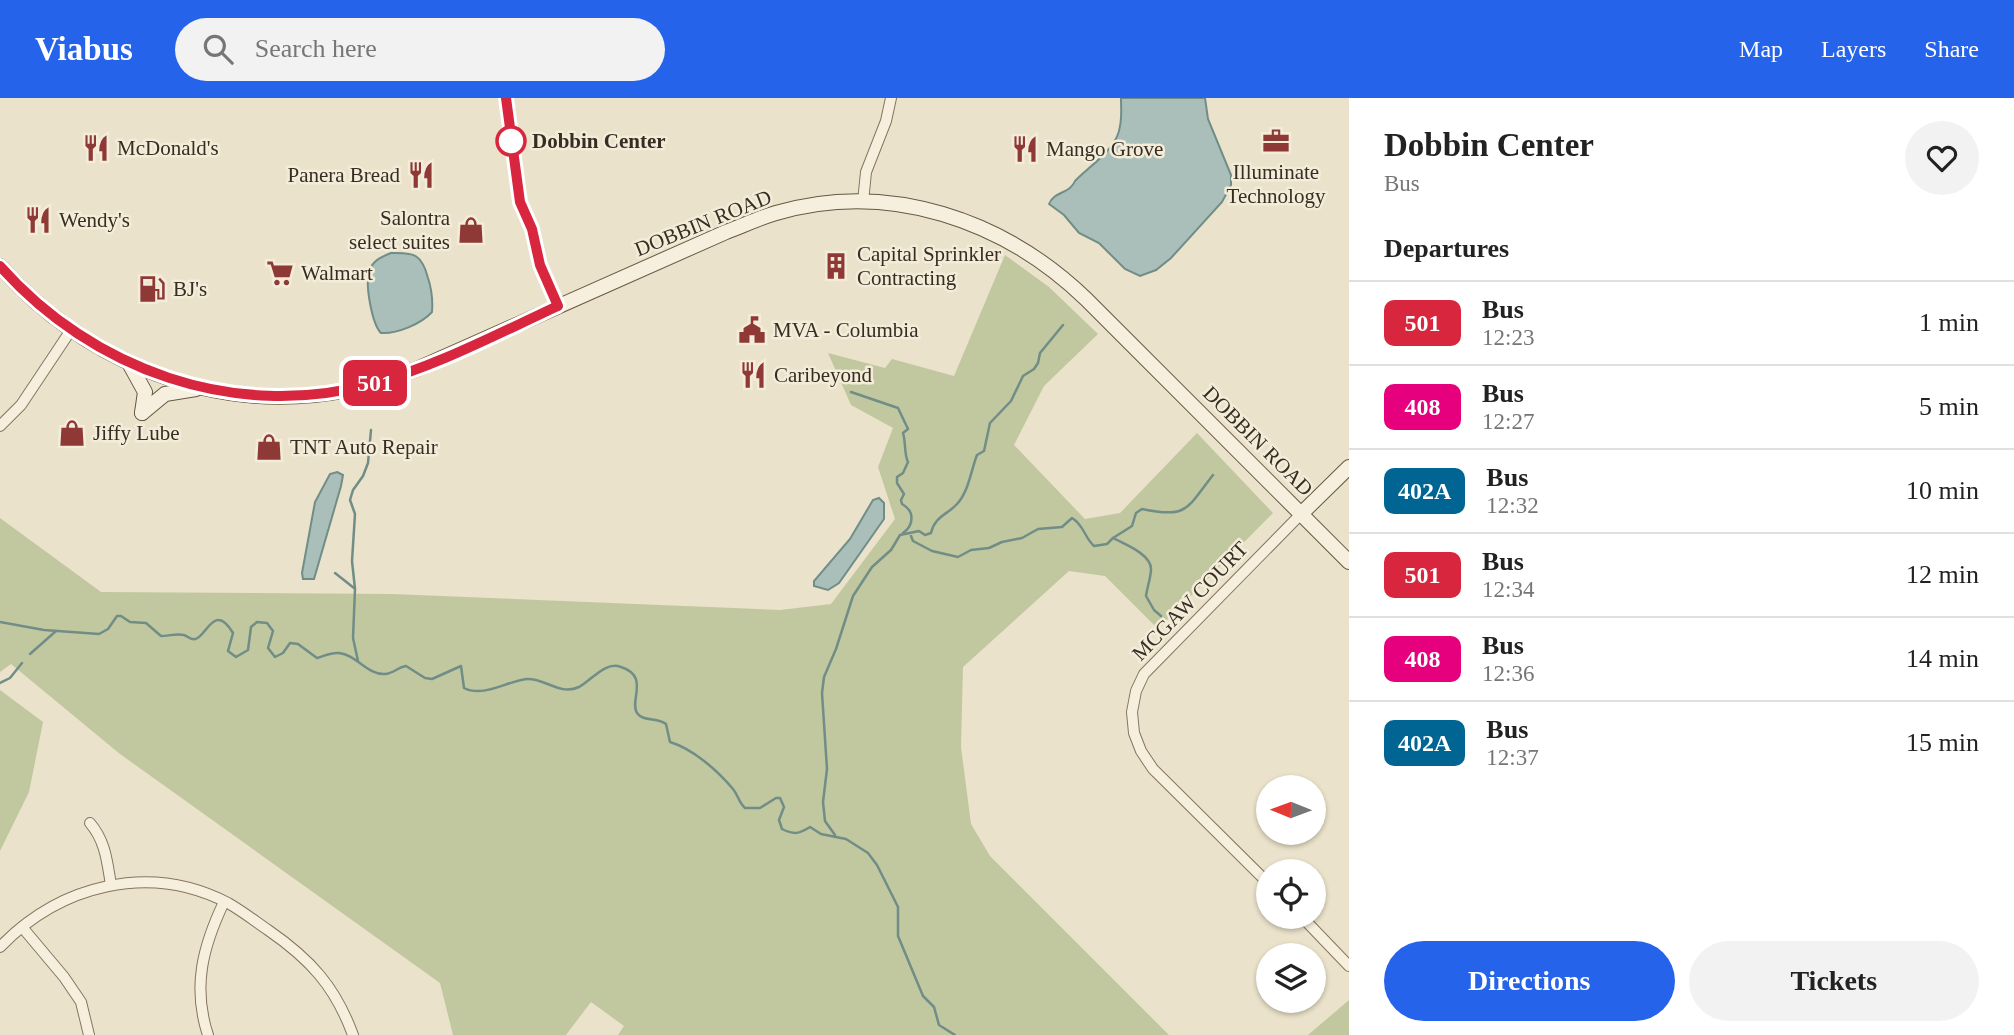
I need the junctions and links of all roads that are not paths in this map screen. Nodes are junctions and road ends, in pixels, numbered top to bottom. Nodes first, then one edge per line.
1 (891, 98) edge
2 (863, 202) junction
3 (0, 266) edge
4 (71, 330) junction
5 (129, 363) junction
6 (202, 388) junction
7 (0, 426) edge
8 (1349, 467) edge
9 (1301, 514) junction
10 (1349, 562) edge
11 (90, 823) dead end
12 (1256, 871) edge
13 (111, 885) junction
14 (224, 902) junction
15 (22, 926) junction
16 (1314, 929) edge
17 (0, 947) edge
18 (1349, 965) edge
19 (89, 1035) edge
20 (208, 1035) edge
21 (353, 1035) edge

1 - 2 street
2 - 6 street, DOBBIN ROAD
2 - 9 street, DOBBIN ROAD
3 - 4 street, DOBBIN ROAD
4 - 5 street, DOBBIN ROAD
4 - 7 street
5 - 6 street, DOBBIN ROAD
5 - 6 street
8 - 9 street
9 - 10 street, DOBBIN ROAD
9 - 12 street, MCGAW COURT
11 - 13 street
13 - 14 street
13 - 15 street
14 - 20 street
14 - 21 street
15 - 17 street
15 - 19 street
16 - 18 street

